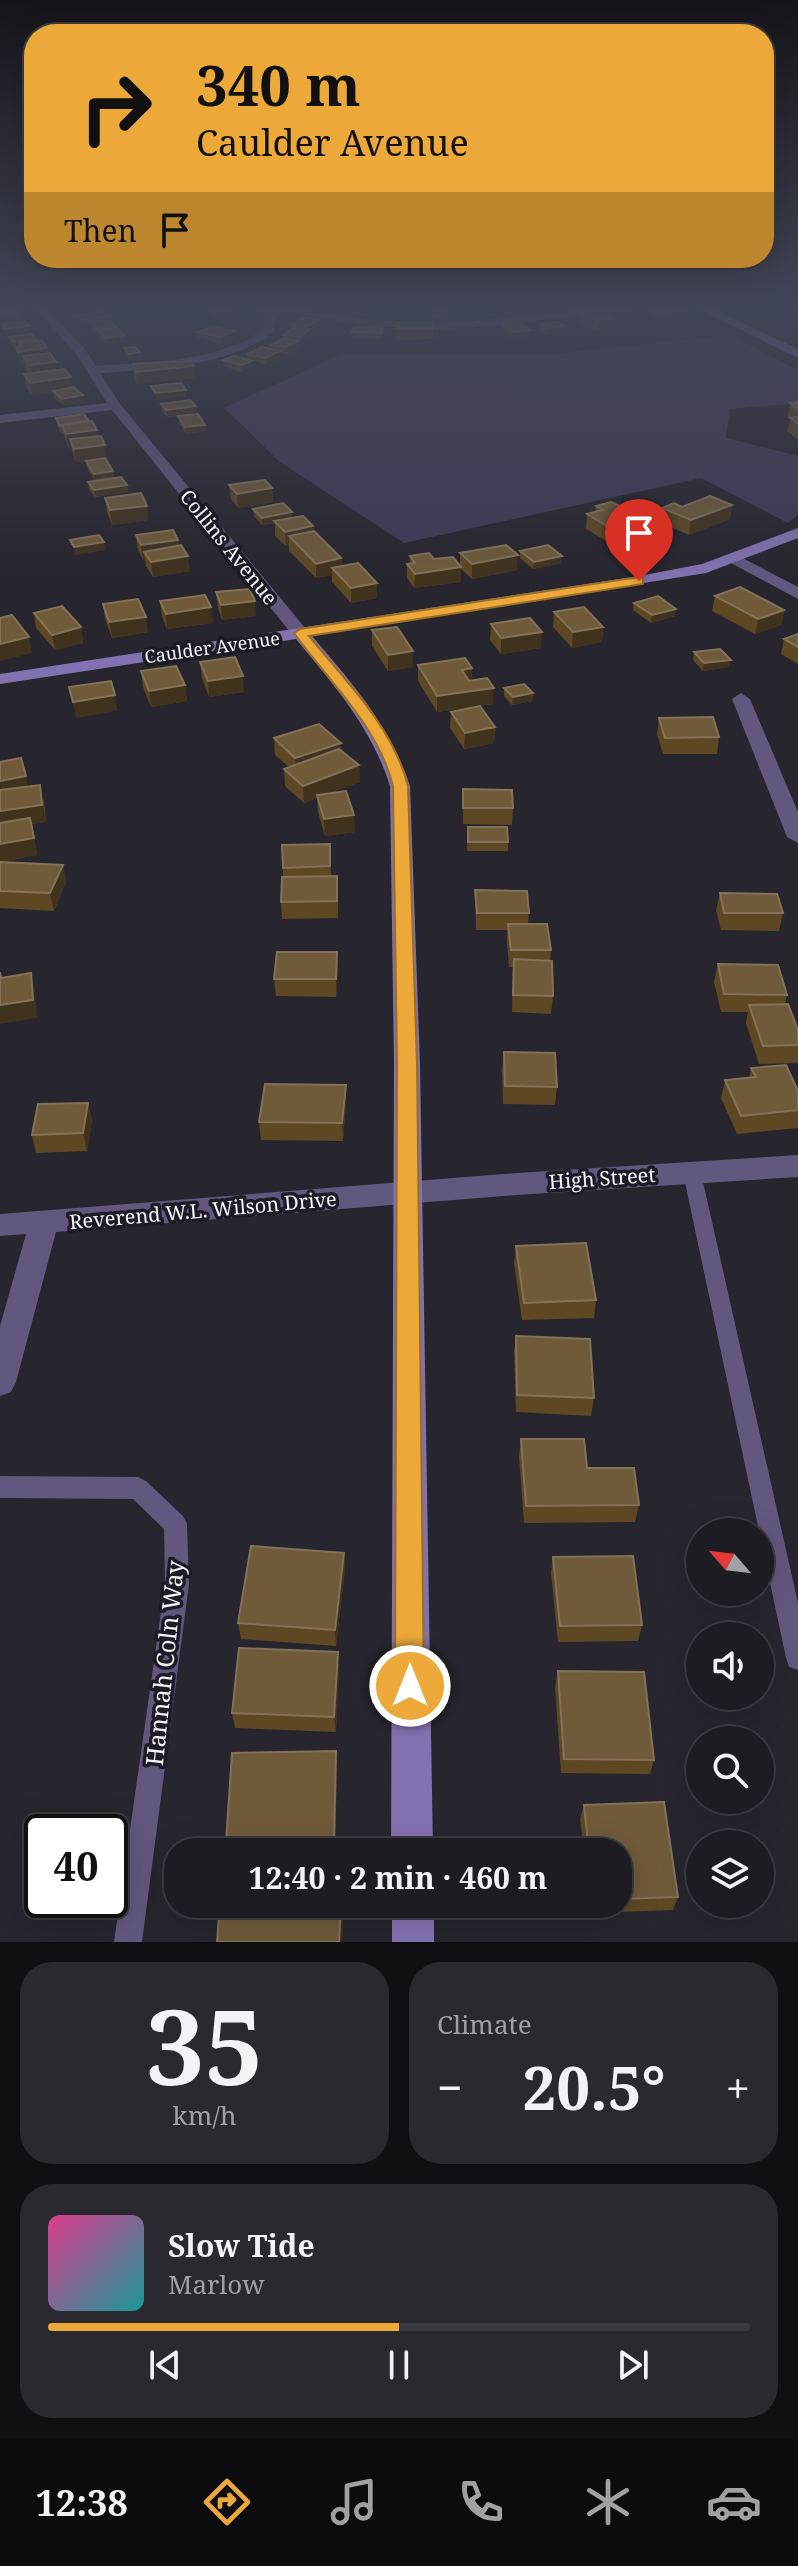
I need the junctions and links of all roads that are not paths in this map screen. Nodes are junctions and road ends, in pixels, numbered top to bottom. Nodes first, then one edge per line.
1 (110, 398) edge
2 (115, 406) junction
3 (0, 419) edge
4 (798, 533) edge
5 (735, 559) junction
6 (798, 594) edge
7 (300, 633) junction
8 (0, 679) edge
9 (741, 699) dead end
10 (798, 837) edge
11 (798, 1166) edge
12 (692, 1173) junction
13 (407, 1192) junction
14 (44, 1223) junction
15 (0, 1225) edge
16 (0, 1382) edge
17 (0, 1487) edge
18 (798, 1658) edge
19 (412, 1838) edge
20 (413, 1918) edge
21 (128, 1942) edge
22 (413, 1942) edge

1 - 2 street, Collins Avenue
2 - 3 street
2 - 7 street, Collins Avenue
4 - 5 street, Caulder Avenue
5 - 6 street
5 - 7 street, Caulder Avenue
7 - 8 street, Caulder Avenue
7 - 13 street, Collins Avenue
9 - 10 street
11 - 12 street, High Street
12 - 13 street, High Street
12 - 18 lane
13 - 14 street, Reverend W.L. Wilson Drive
13 - 19 street, Collins Avenue
14 - 15 street, Reverend W.L. Wilson Drive
14 - 16 street
17 - 21 lane, Hannah Coln Way
20 - 22 street

